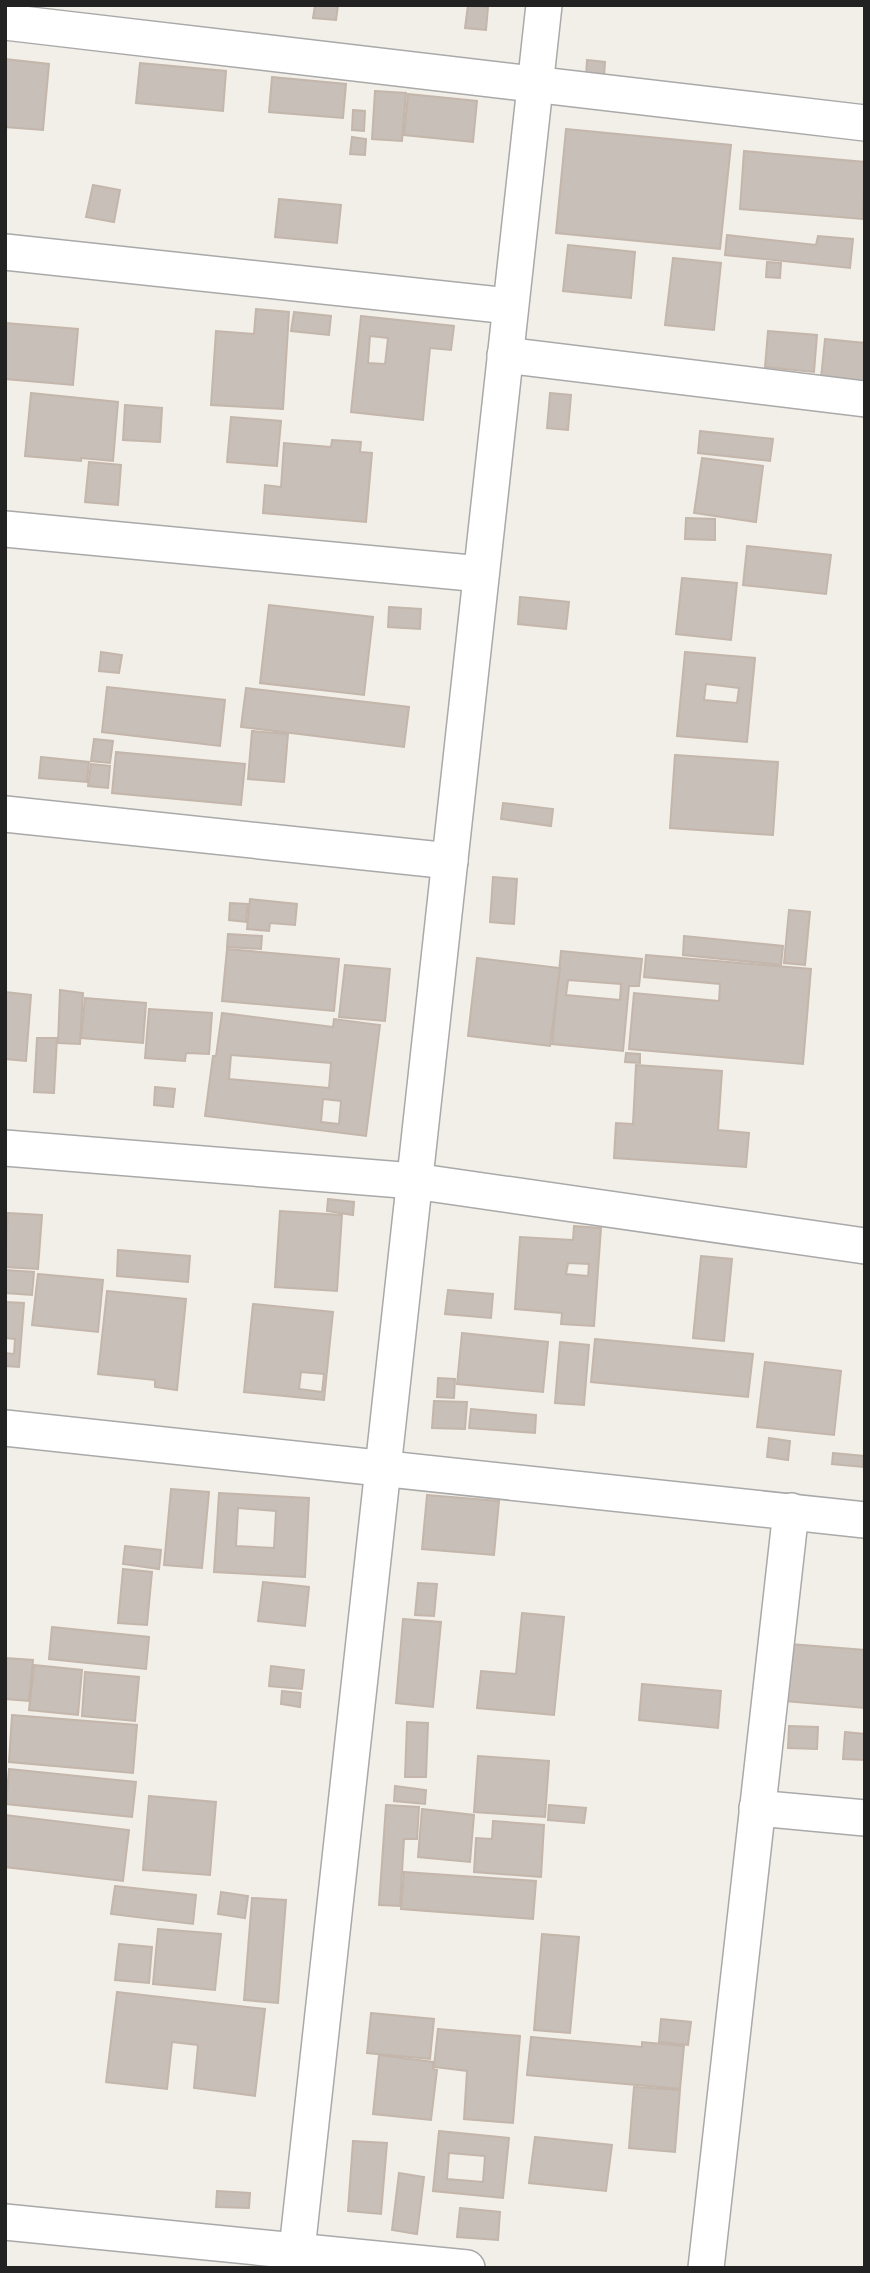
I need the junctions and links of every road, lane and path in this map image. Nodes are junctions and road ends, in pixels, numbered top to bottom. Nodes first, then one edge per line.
1 (544, 5) edge
2 (5, 22) edge
3 (535, 84) junction
4 (865, 123) edge
5 (5, 252) edge
6 (510, 306) junction
7 (505, 355) junction
8 (865, 399) edge
9 (5, 529) edge
10 (481, 574) junction
11 (5, 814) edge
12 (450, 860) junction
13 (5, 1147) edge
14 (414, 1181) junction
15 (865, 1246) edge
16 (5, 1428) edge
17 (383, 1468) junction
18 (791, 1511) junction
19 (865, 1520) edge
20 (757, 1808) junction
21 (865, 1818) edge
22 (5, 2222) edge
23 (296, 2259) edge
24 (467, 2268) edge
25 (706, 2268) edge

1 - 3 street
2 - 3 street
3 - 4 street
3 - 6 street
5 - 6 street
6 - 7 street
7 - 8 street
7 - 10 street
9 - 10 street
10 - 12 street
11 - 12 street
12 - 14 street
13 - 14 street
14 - 15 street
14 - 17 street
16 - 17 street
17 - 18 street
17 - 23 street
18 - 19 street
18 - 20 street
20 - 21 street
20 - 25 street
22 - 23 street
23 - 24 street

